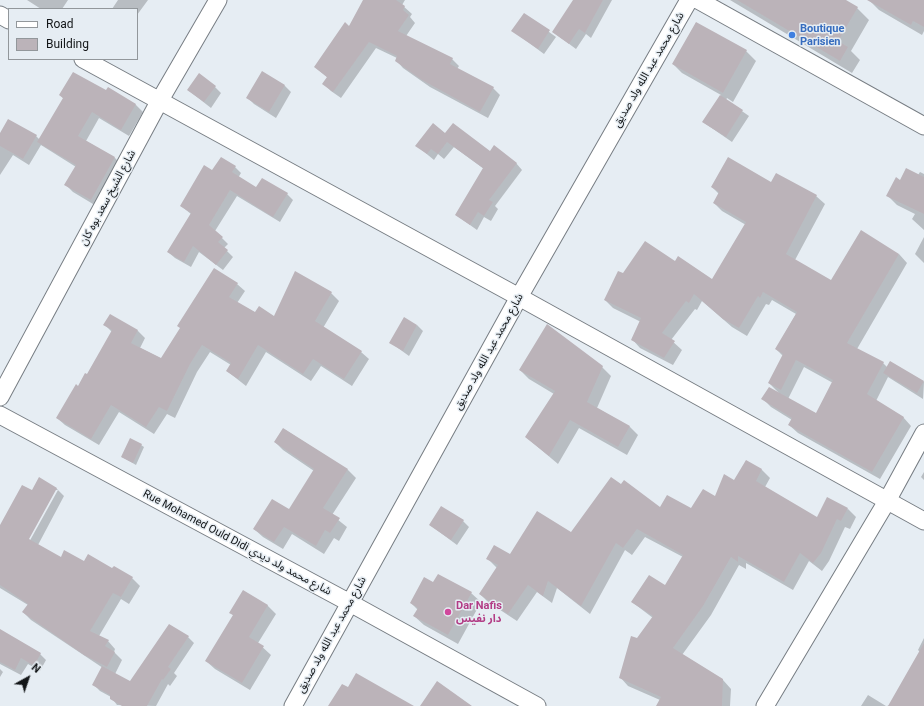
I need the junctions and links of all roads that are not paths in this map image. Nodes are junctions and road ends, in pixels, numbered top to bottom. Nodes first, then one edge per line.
1 (218, 0) edge
2 (689, 0) edge
3 (698, 0) edge
4 (85, 60) edge
5 (160, 100) junction
6 (924, 126) edge
7 (519, 297) junction
8 (0, 397) edge
9 (0, 416) edge
10 (924, 433) edge
11 (887, 501) junction
12 (924, 521) edge
13 (350, 603) junction
14 (293, 706) edge
15 (537, 706) edge
16 (765, 706) edge

1 - 5 street, شارع الشيخ سعد بوه كان
2 - 7 street, شارع محمد عبد الله ولد صديق
3 - 6 street
4 - 5 street
5 - 7 street
5 - 8 street, شارع الشيخ سعد بوه كان
7 - 11 street
7 - 13 street, شارع محمد عبد الله ولد صديق
9 - 13 street, Rue Mohamed Ould Didi شارع محمد ولد ديدي
10 - 11 street
11 - 12 street
11 - 16 street
13 - 14 street, شارع محمد عبد الله ولد صديق
13 - 15 street, Rue Mohamed Ould Didi شارع محمد ولد ديدي

